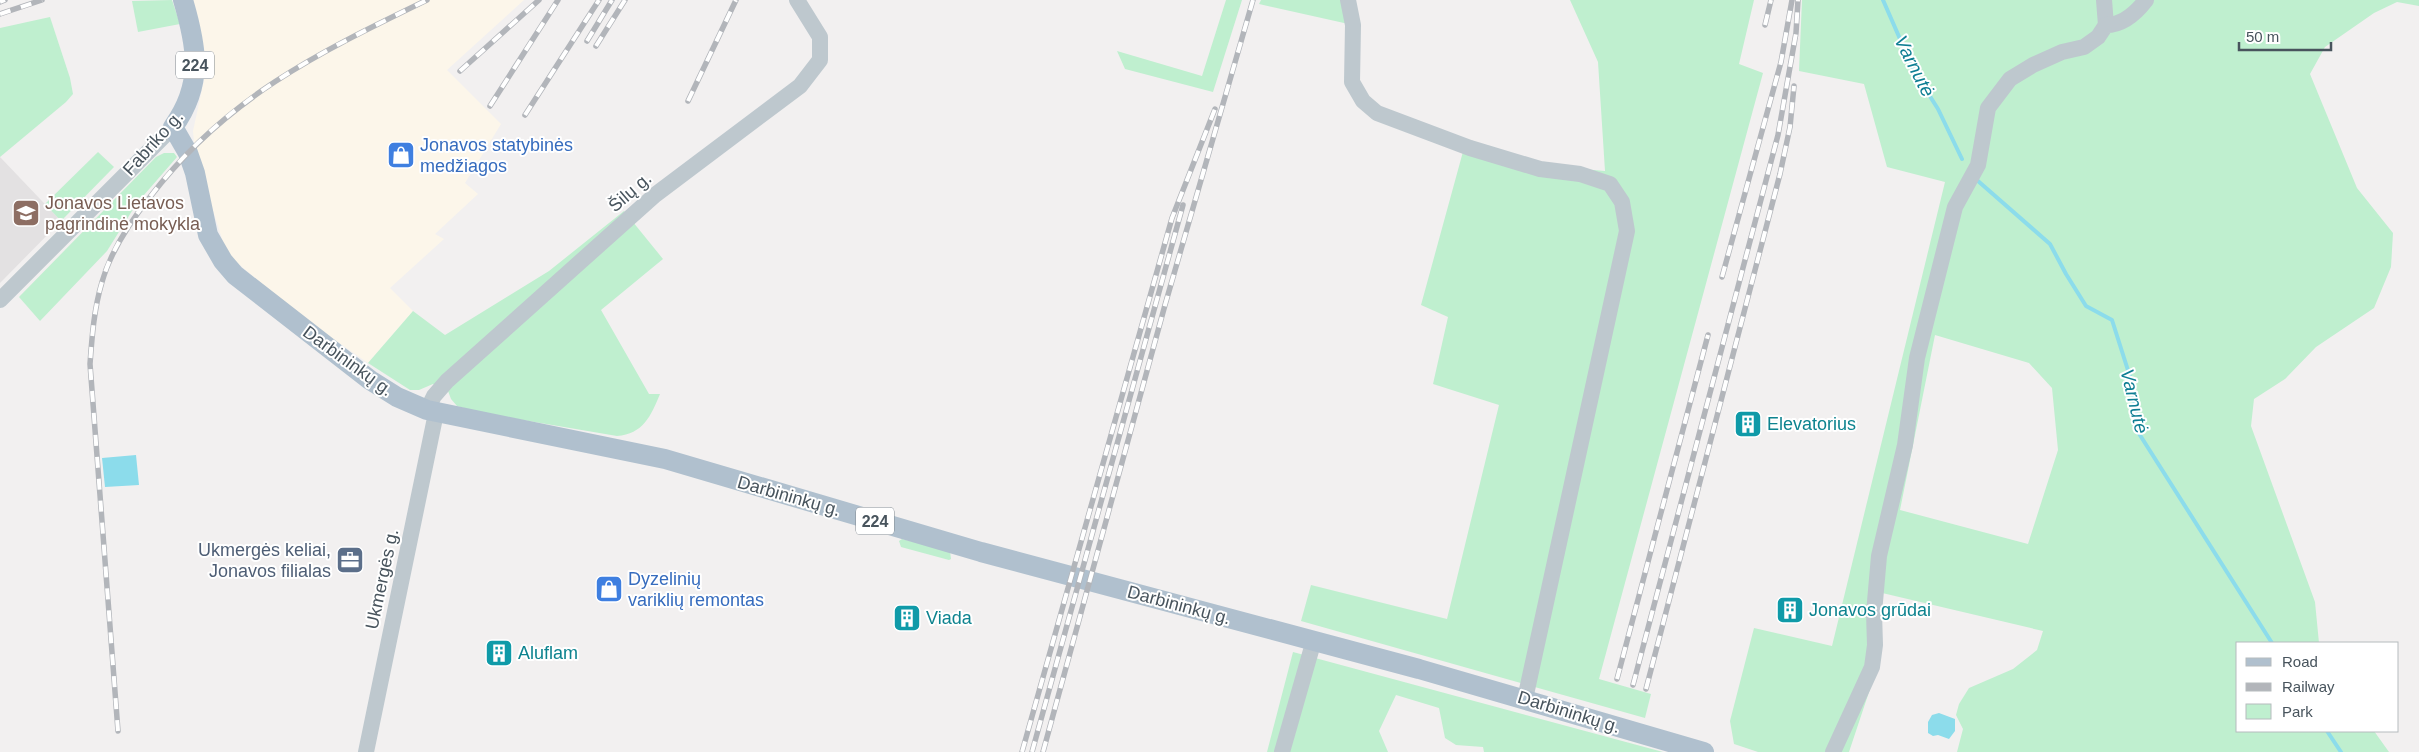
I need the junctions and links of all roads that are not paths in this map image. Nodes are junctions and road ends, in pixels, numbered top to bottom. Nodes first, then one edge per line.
1 (184, 0) edge
2 (797, 0) edge
3 (1348, 0) edge
4 (2104, 0) edge
5 (2146, 0) edge
6 (2106, 25) junction
7 (173, 127) junction
8 (0, 300) edge
9 (431, 411) junction
10 (1314, 640) junction
11 (1525, 699) junction
12 (366, 752) edge
13 (1282, 752) edge
14 (1704, 752) edge
15 (1833, 752) edge

1 - 7 main road, Fabriko g. / 224
2 - 9 street, Šilų g.
3 - 11 street
4 - 6 street
5 - 6 street
6 - 15 street
7 - 8 street, Fabriko g.
7 - 9 main road, Darbininkų g. / 224
9 - 10 main road, Darbininkų g. / 224
9 - 12 street, Ukmergės g.
10 - 11 main road, Darbininkų g. / 224
10 - 13 street
11 - 14 main road, Darbininkų g. / 224

